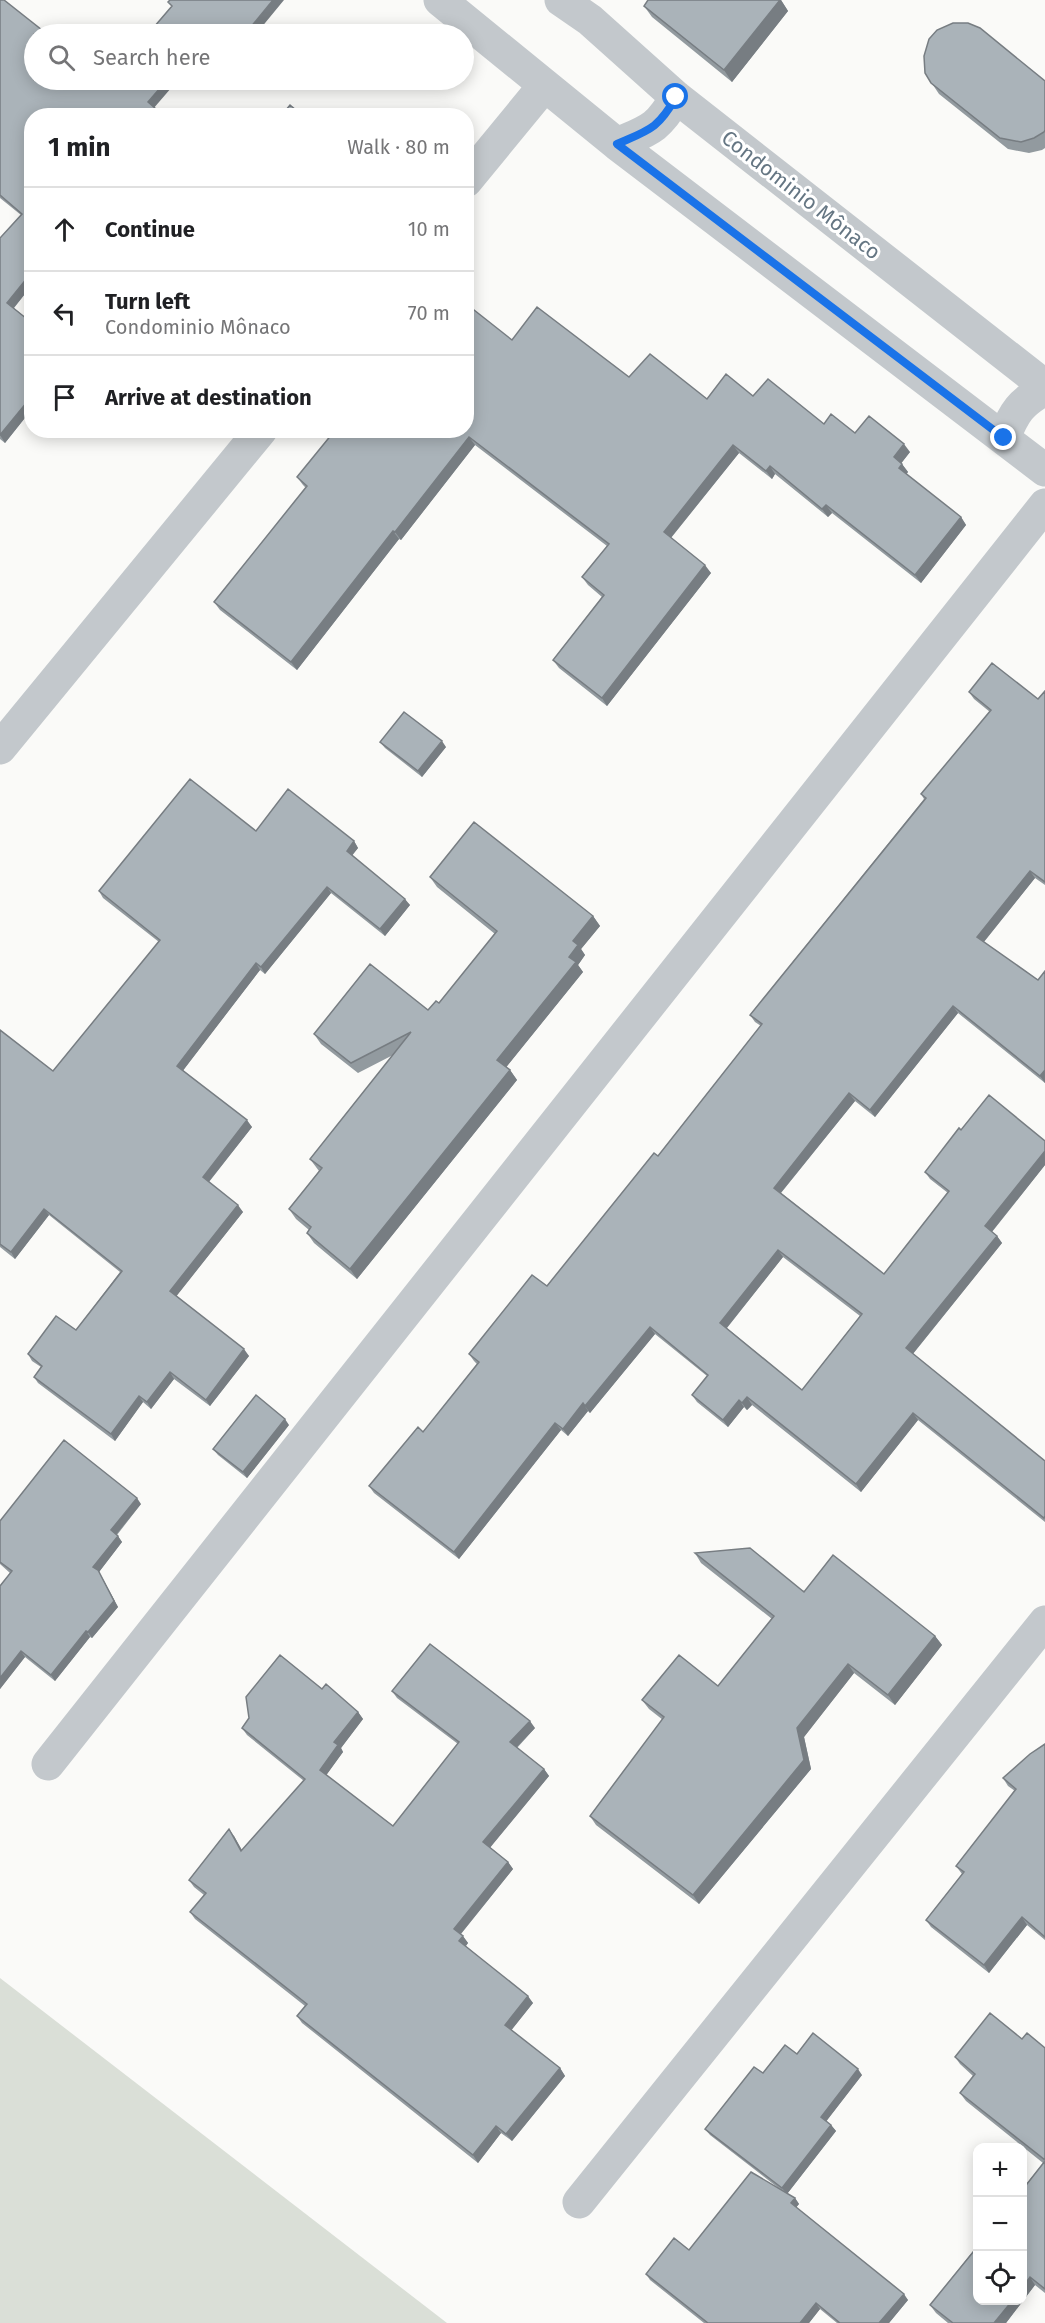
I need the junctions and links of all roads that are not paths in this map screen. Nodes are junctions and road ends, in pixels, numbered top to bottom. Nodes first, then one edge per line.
1 (561, 0) edge
2 (458, 6) edge
3 (598, 10) edge
4 (544, 86) junction
5 (676, 97) junction
6 (617, 144) junction
7 (474, 171) edge
8 (1045, 387) edge
9 (254, 438) edge
10 (1004, 438) junction
11 (1045, 470) edge
12 (1045, 506) edge
13 (0, 748) edge
14 (1045, 1622) edge
15 (48, 1764) dead end
16 (579, 2202) dead end

1 - 3 street, Condominio Mônaco
2 - 4 street
3 - 5 street, Condominio Mônaco
4 - 6 street
4 - 7 street
5 - 6 street
5 - 8 street, Condominio Mônaco
6 - 10 street
8 - 10 street
9 - 13 street
10 - 11 street
12 - 15 street
14 - 16 street

